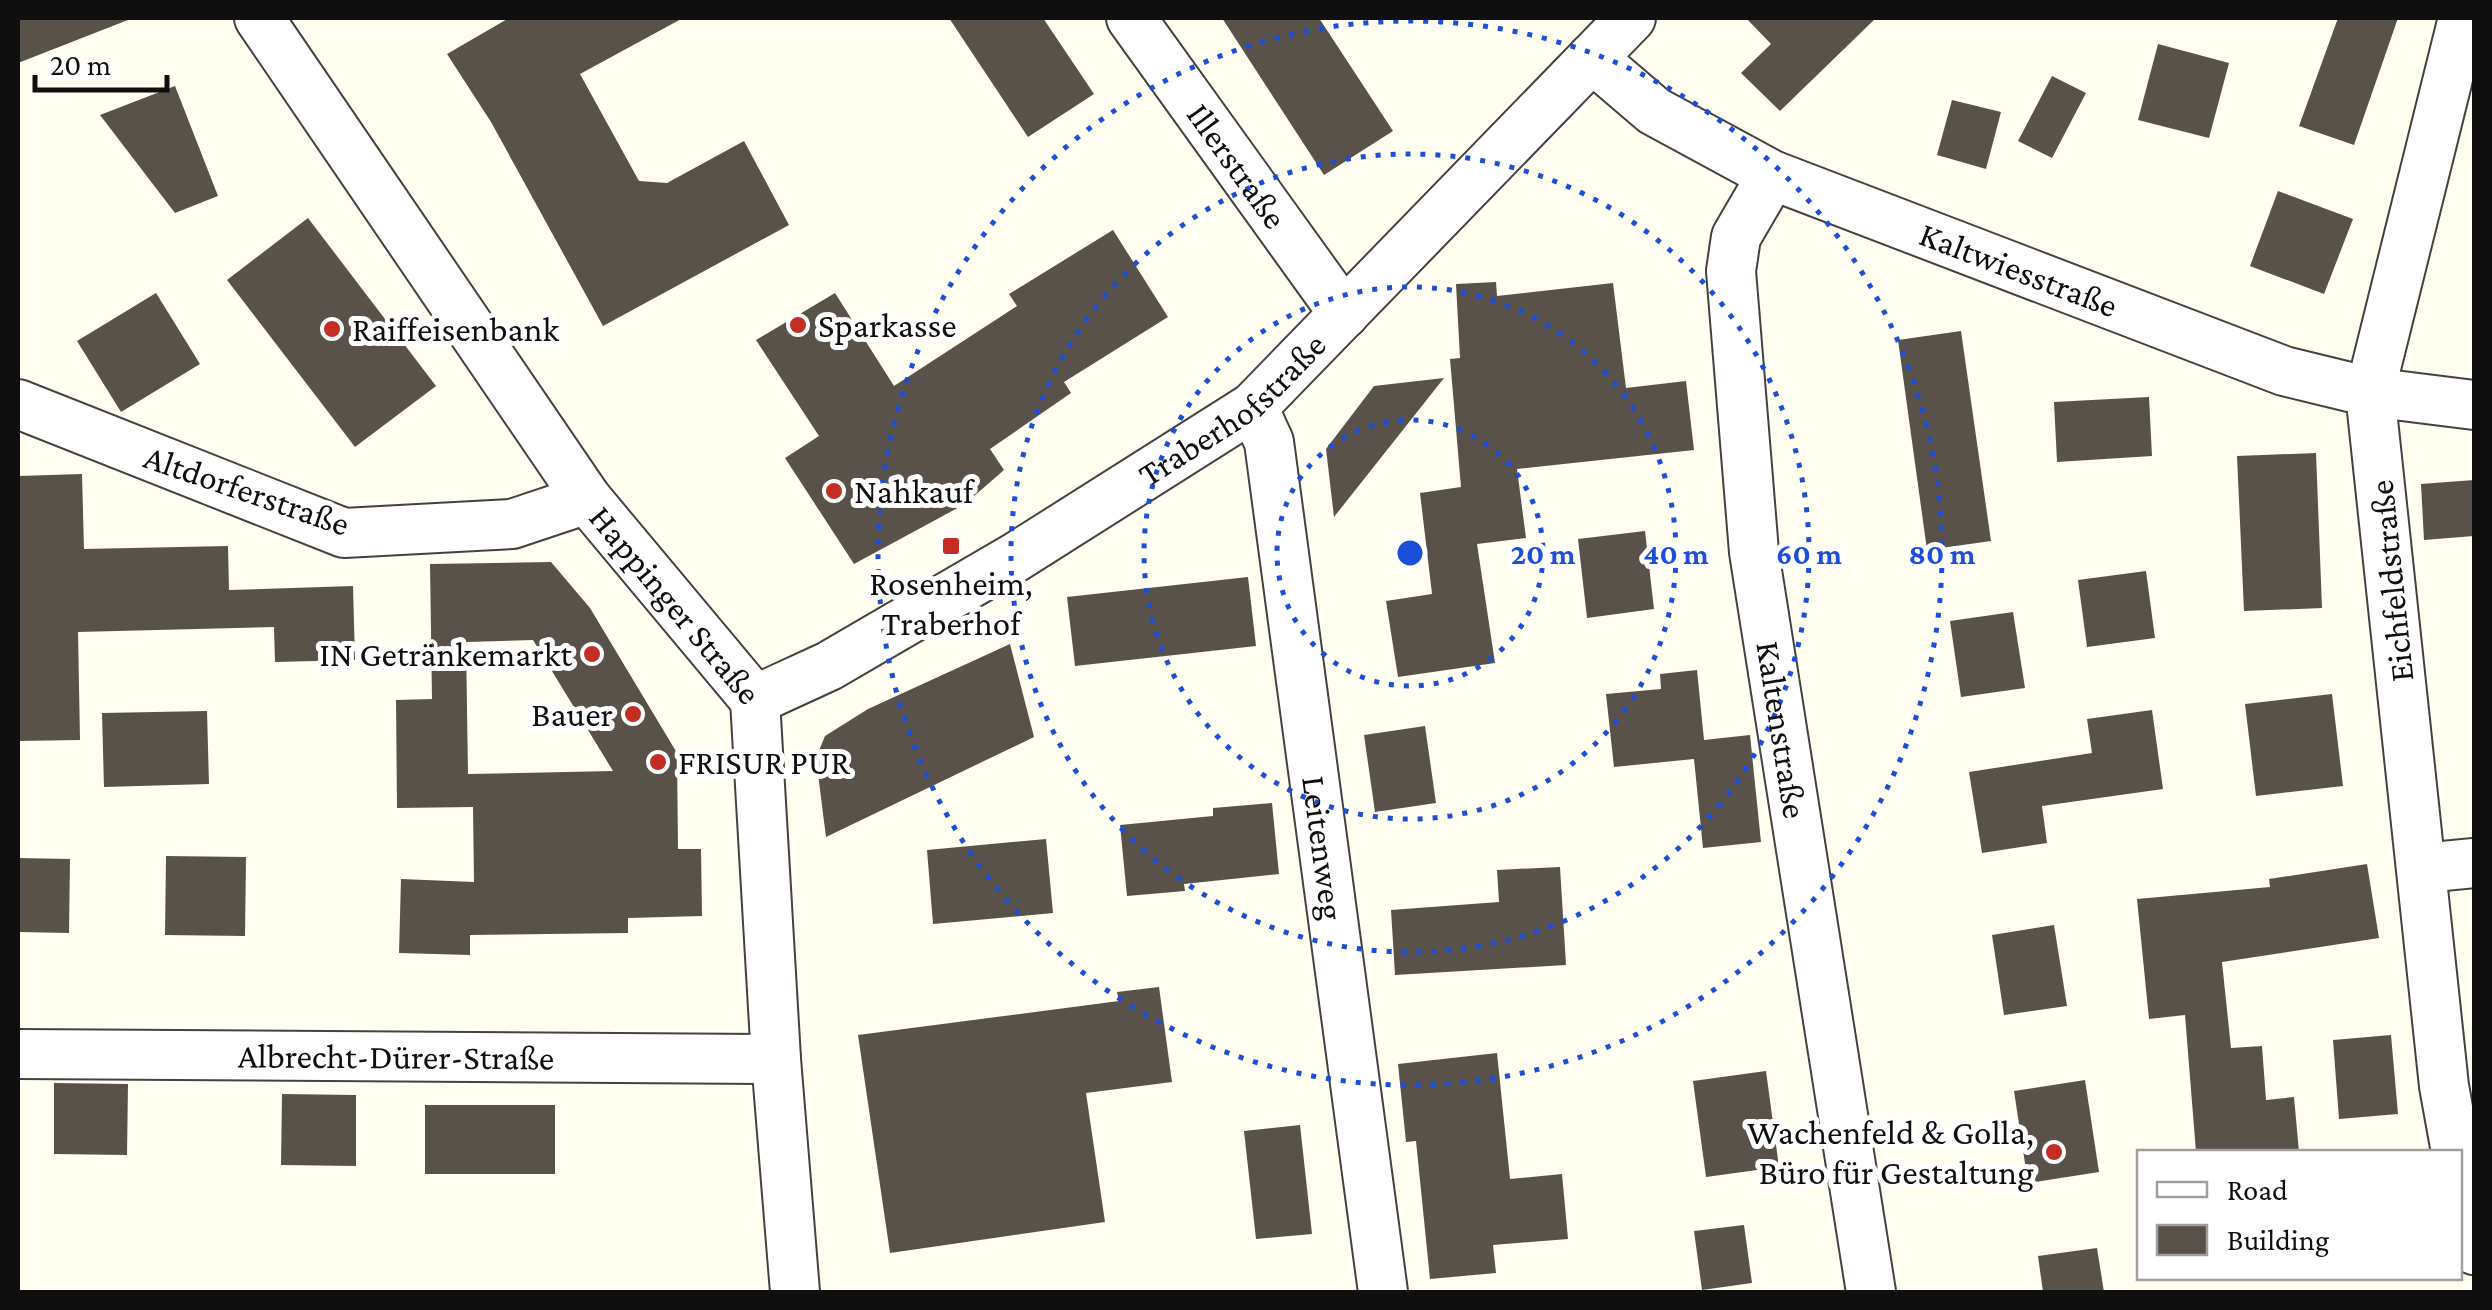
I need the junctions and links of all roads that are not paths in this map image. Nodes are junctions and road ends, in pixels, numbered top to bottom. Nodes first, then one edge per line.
1 (259, 18) edge
2 (1131, 18) edge
3 (1631, 18) edge
4 (2463, 18) edge
5 (1592, 58) junction
6 (1772, 174) junction
7 (1344, 314) junction
8 (2370, 392) junction
9 (2474, 405) edge
10 (1253, 407) junction
11 (22, 409) edge
12 (587, 498) junction
13 (756, 700) junction
14 (2474, 863) edge
15 (2423, 868) junction
16 (18, 1054) edge
17 (776, 1059) junction
18 (2456, 1150) edge
19 (2462, 1181) edge
20 (2474, 1250) edge
21 (795, 1292) edge
22 (1383, 1292) edge
23 (1871, 1292) edge

1 - 12 street, Happinger Straße
2 - 7 street, Illerstraße
3 - 5 street, Traberhofstraße
4 - 8 street, Eichfeldstraße
5 - 6 street, Kaltwiesstraße
5 - 7 street, Traberhofstraße
6 - 8 street, Kaltwiesstraße
6 - 23 street, Kaltenstraße
7 - 10 street, Traberhofstraße
8 - 9 street, Kaltwiesstraße
8 - 15 street, Eichfeldstraße
10 - 13 street, Traberhofstraße
10 - 22 street, Leitenweg
11 - 12 street, Altdorferstraße
12 - 13 street, Happinger Straße
13 - 17 street, Happinger Straße
14 - 15 street
15 - 18 street, Eichfeldstraße
16 - 17 street, Albrecht-Dürer-Straße
17 - 21 street, Happinger Straße
19 - 20 street

